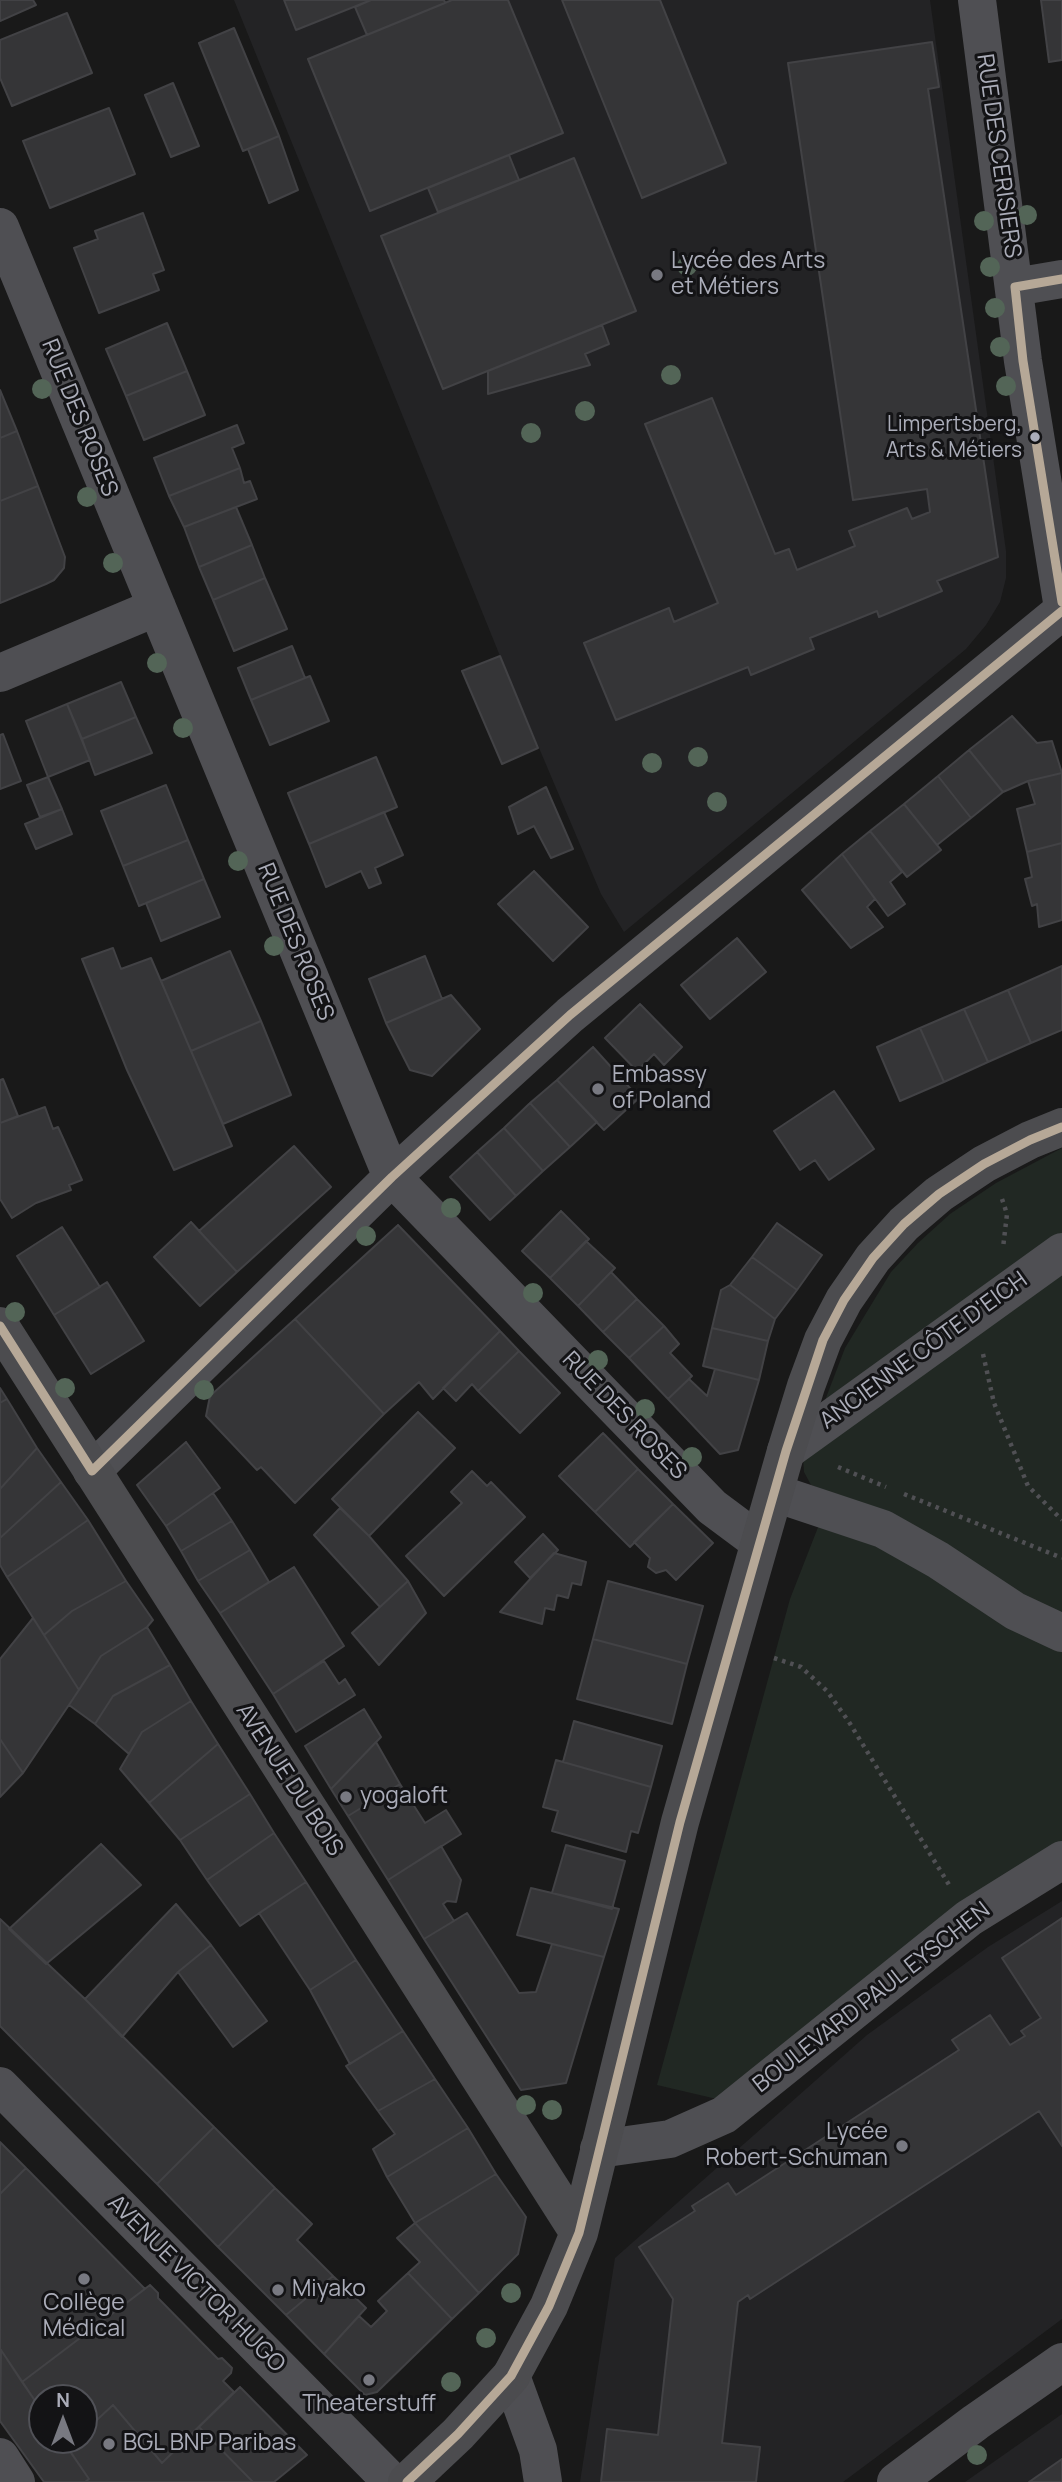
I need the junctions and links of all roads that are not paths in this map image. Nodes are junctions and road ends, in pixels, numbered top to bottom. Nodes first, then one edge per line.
1 (977, 0) edge
2 (0, 227) edge
3 (1062, 279) edge
4 (1016, 287) junction
5 (1062, 602) edge
6 (157, 607) junction
7 (1062, 611) edge
8 (0, 673) edge
9 (1062, 1127) edge
10 (392, 1177) junction
11 (1062, 1252) edge
12 (0, 1326) edge
13 (786, 1451) junction
14 (92, 1471) junction
15 (775, 1493) junction
16 (760, 1542) junction
17 (1062, 1633) edge
18 (1062, 1860) edge
19 (0, 2086) edge
20 (599, 2150) junction
21 (579, 2233) junction
22 (1062, 2362) edge
23 (511, 2376) junction
24 (0, 2457) edge
25 (16, 2482) edge
26 (392, 2482) edge
27 (407, 2482) edge
28 (543, 2482) edge
29 (896, 2482) edge

1 - 4 street, RUE DES CERISIERS
2 - 6 street, RUE DES ROSES
3 - 4 street
4 - 5 street, RUE DES CERISIERS
6 - 8 street
6 - 10 street, RUE DES ROSES
7 - 10 street
9 - 13 main road
10 - 14 street
10 - 16 street, RUE DES ROSES
11 - 13 street, ANCIENNE CÔTE D'EICH
12 - 14 main road, AVENUE DU BOIS
13 - 15 main road
14 - 21 main road, AVENUE DU BOIS
15 - 16 main road
15 - 17 street
16 - 20 main road
18 - 20 street, BOULEVARD PAUL EYSCHEN
19 - 26 street, AVENUE VICTOR HUGO
20 - 21 main road
21 - 23 main road
22 - 29 street
23 - 27 main road
23 - 28 street
24 - 25 street

